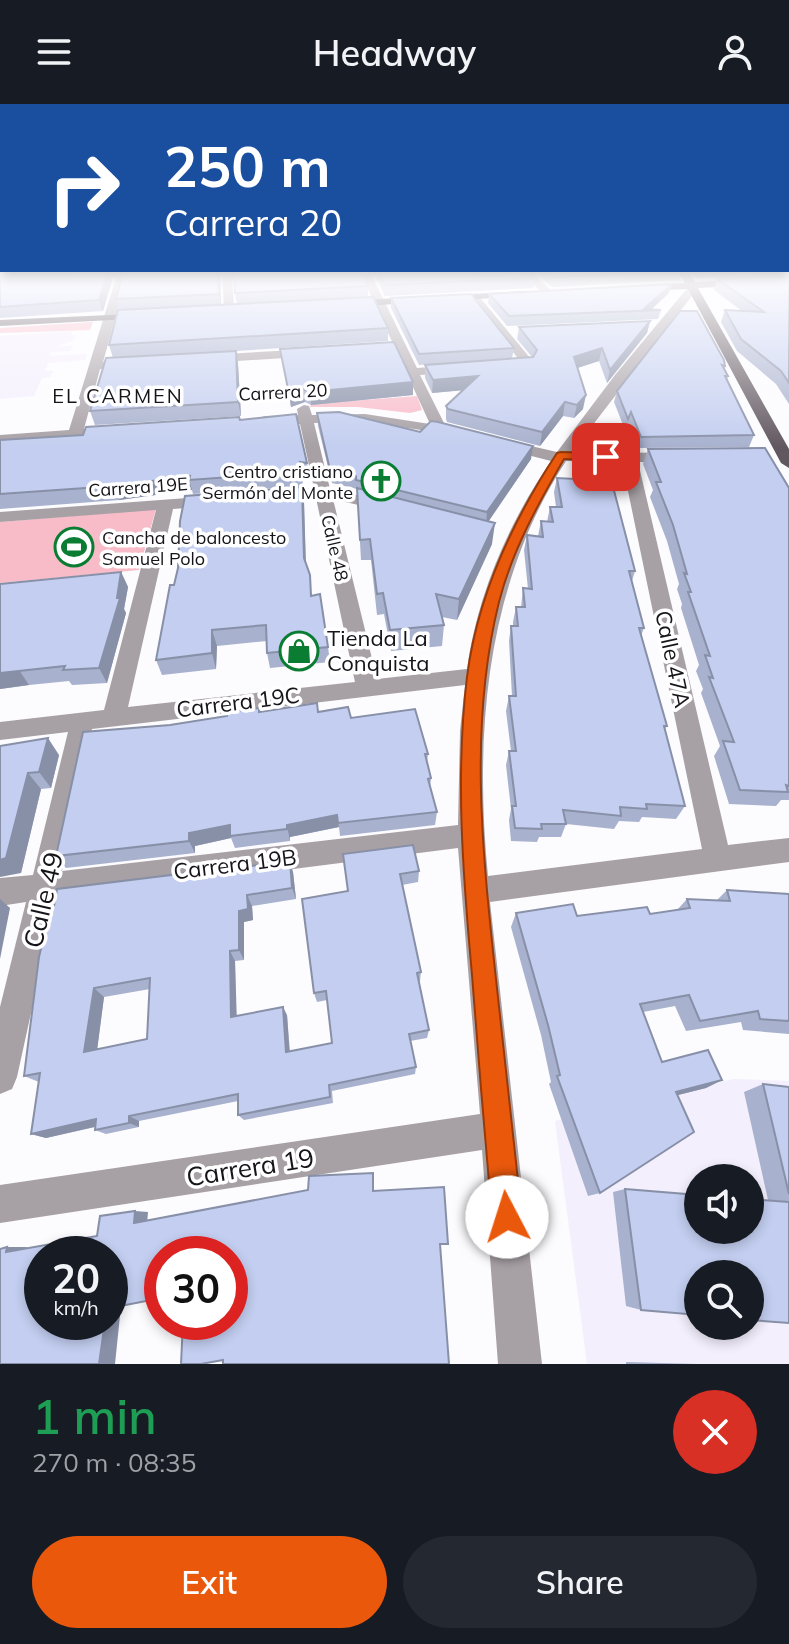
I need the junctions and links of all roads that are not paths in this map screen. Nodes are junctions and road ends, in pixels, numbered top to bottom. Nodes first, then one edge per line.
1 (105, 331) edge
2 (393, 331) edge
3 (652, 331) edge
4 (722, 331) edge
5 (726, 331) edge
6 (516, 332) edge
7 (502, 333) joint
8 (401, 347) junction
9 (385, 348) edge
10 (324, 352) edge
11 (186, 360) edge
12 (156, 362) edge
13 (94, 366) junction
14 (492, 367) edge
15 (476, 368) edge
16 (412, 372) junction
17 (305, 413) junction
18 (244, 418) edge
19 (437, 424) junction
20 (130, 426) edge
21 (76, 430) junction
22 (0, 431) edge
23 (789, 434) edge
24 (0, 439) edge
25 (561, 456) junction
26 (761, 456) edge
27 (689, 457) edge
28 (788, 457) edge
29 (629, 458) junction
30 (323, 492) junction
31 (166, 504) junction
32 (411, 512) edge
33 (0, 517) edge
34 (151, 575) junction
35 (120, 578) edge
36 (476, 676) junction
37 (367, 686) junction
38 (114, 718) junction
39 (82, 722) junction
40 (0, 731) edge
41 (470, 835) junction
42 (789, 850) edge
43 (718, 860) junction
44 (47, 886) junction
45 (474, 891) junction
46 (0, 892) edge
47 (0, 1077) edge
48 (499, 1129) junction
49 (0, 1204) edge
50 (520, 1364) edge

1 - 13 street
2 - 8 street
3 - 25 street
4 - 28 main road
5 - 23 main road
6 - 7 street
7 - 14 street
8 - 9 street
8 - 16 street
10 - 11 street
12 - 13 street
13 - 21 street
15 - 16 street
16 - 19 street
17 - 18 street, Carrera 20
17 - 19 street, Carrera 20
17 - 30 street, Calle 48
19 - 25 street, Carrera 20
20 - 21 street
21 - 22 street
21 - 24 street
25 - 29 street, Carrera 20
25 - 36 street
26 - 28 street
27 - 29 street, Carrera 20
29 - 43 street, Calle 47A
30 - 31 street, Carrera 19E
30 - 32 street, Carrera 19E
30 - 37 street, Calle 48
31 - 33 street, Carrera 19E
31 - 34 street
34 - 35 street
34 - 38 street
36 - 37 street, Carrera 19C
36 - 41 street
37 - 38 street, Carrera 19C
38 - 39 street, Carrera 19C
39 - 40 street, Carrera 19C
39 - 44 street, Calle 49
41 - 44 street, Carrera 19B
41 - 45 street
42 - 43 street
43 - 45 street
44 - 46 street, Carrera 19B
44 - 47 street, Calle 49
45 - 48 street
48 - 49 street, Carrera 19
48 - 50 street

